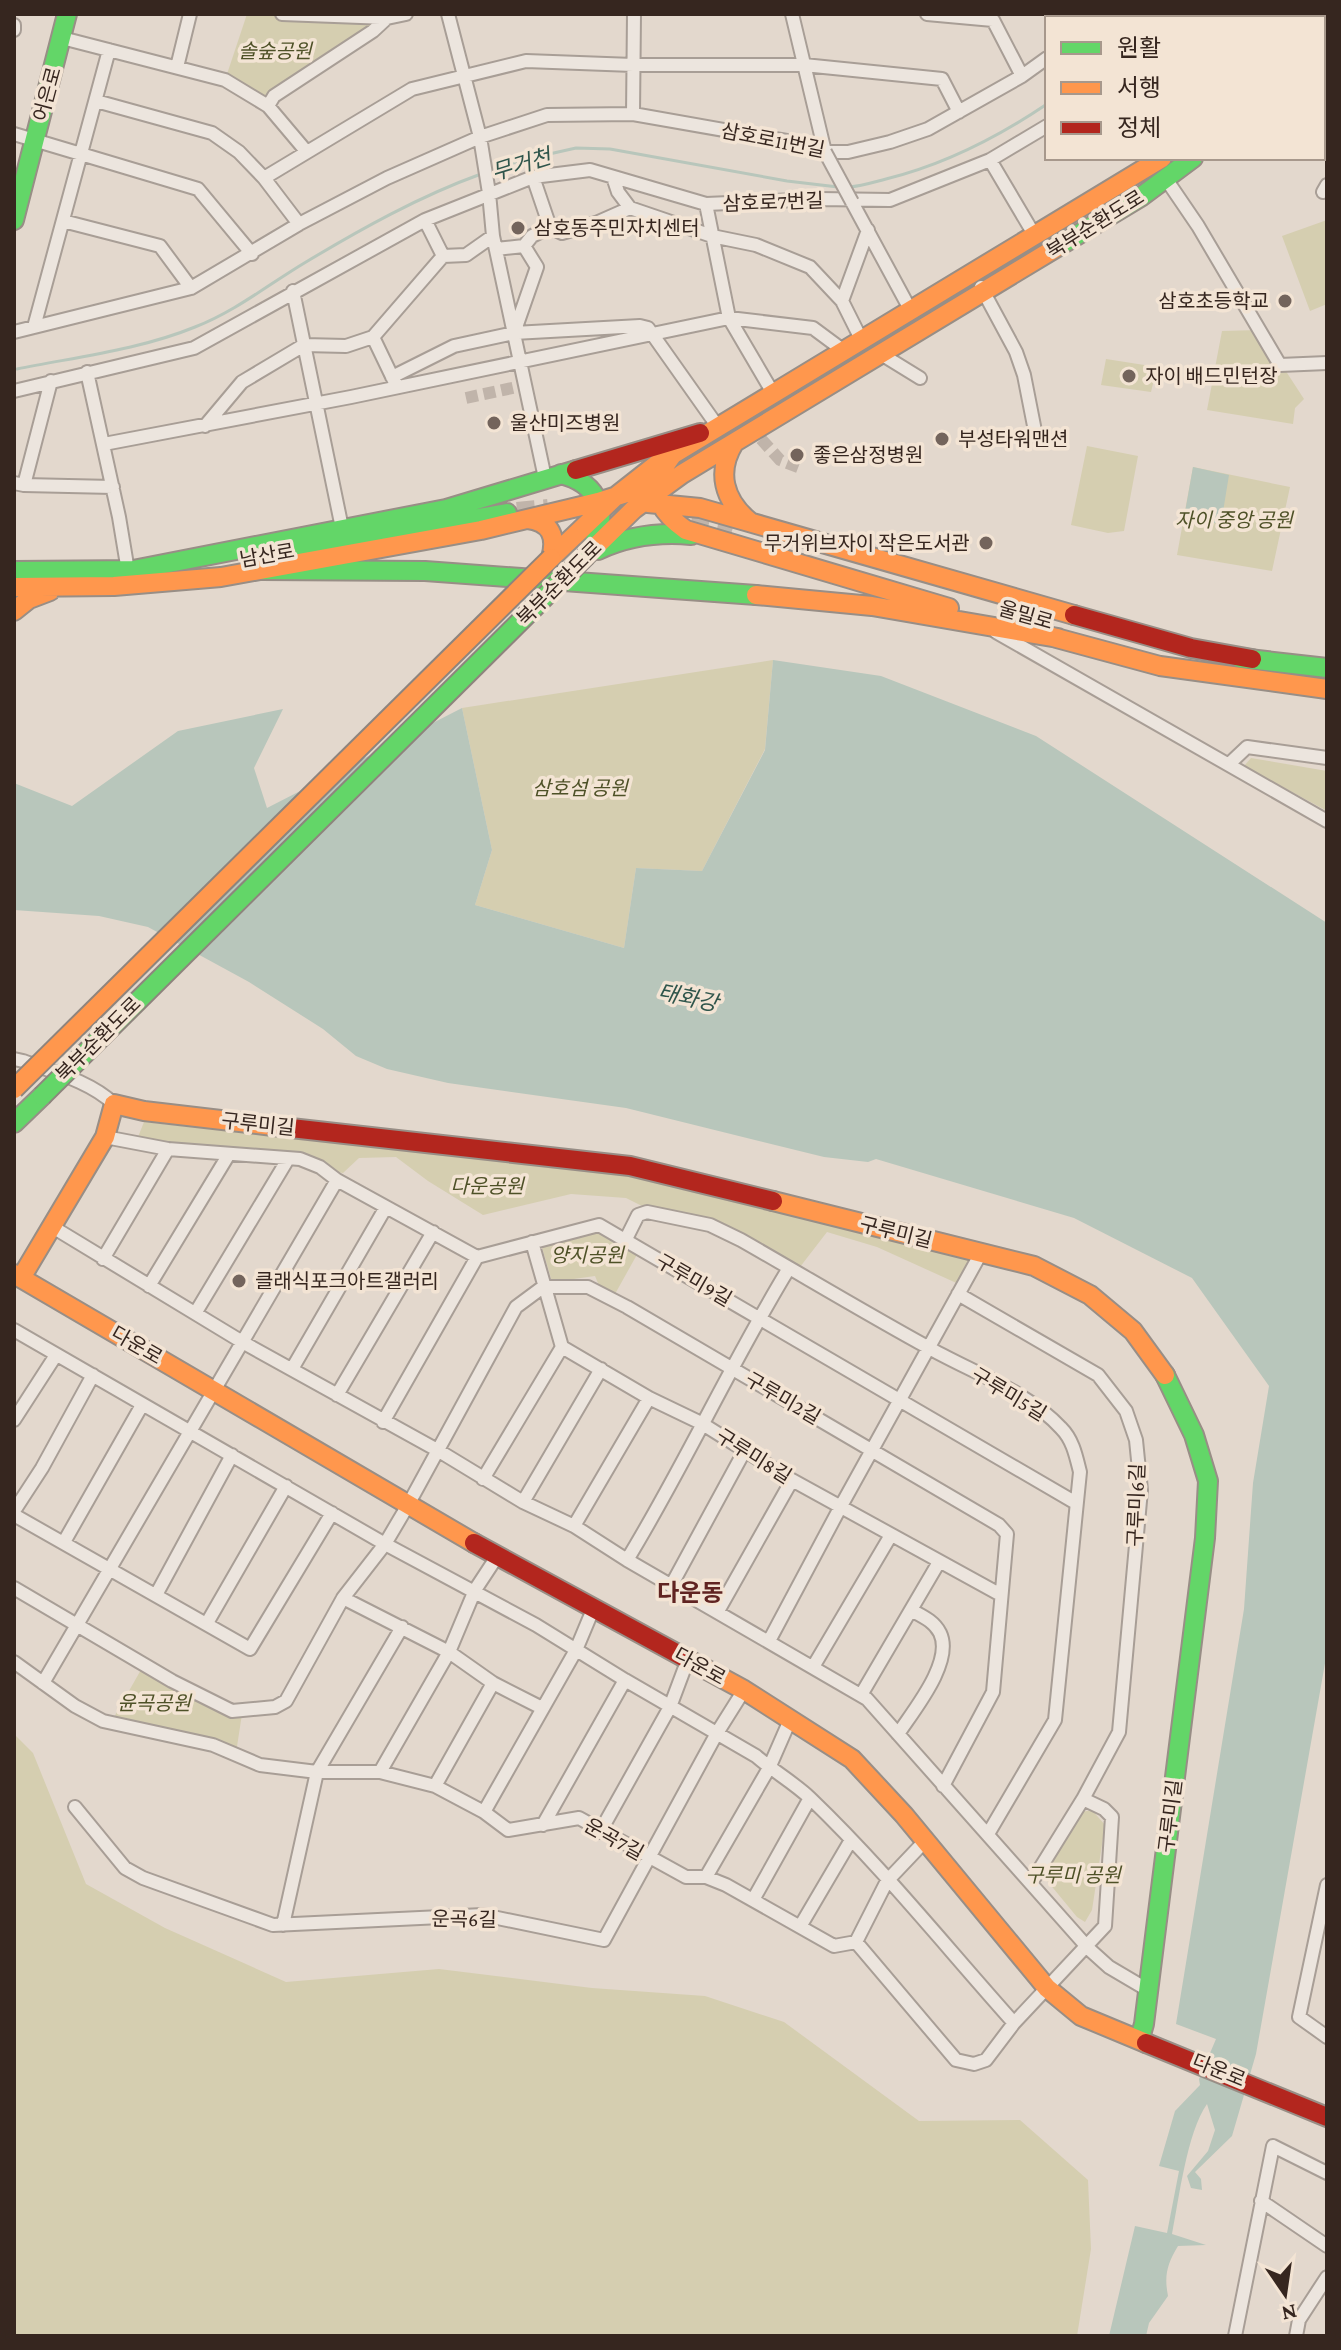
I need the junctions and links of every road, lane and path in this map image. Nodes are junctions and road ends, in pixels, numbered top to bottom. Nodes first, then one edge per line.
1 (67, 14) edge
2 (190, 14) edge
3 (282, 14) edge
4 (406, 14) edge
5 (448, 14) edge
6 (634, 14) edge
7 (792, 14) edge
8 (927, 14) edge
9 (994, 17) edge
10 (387, 18) junction
11 (62, 38) junction
12 (109, 50) junction
13 (1045, 59) edge
14 (633, 65) junction
15 (804, 65) junction
16 (177, 67) junction
17 (464, 76) junction
18 (1022, 76) junction
19 (96, 101) junction
20 (268, 106) junction
21 (959, 112) junction
22 (633, 114) junction
23 (1045, 127) edge
24 (14, 134) edge
25 (480, 137) junction
26 (35, 142) junction
27 (306, 151) junction
28 (825, 152) junction
29 (81, 154) junction
30 (990, 160) junction
31 (1159, 160) edge
32 (1190, 160) edge
33 (533, 177) junction
34 (613, 177) junction
35 (264, 178) junction
36 (1166, 179) junction
37 (489, 193) junction
38 (706, 204) junction
39 (630, 208) junction
40 (14, 220) edge
41 (425, 220) junction
42 (63, 221) junction
43 (299, 224) junction
44 (550, 227) junction
45 (868, 230) junction
46 (712, 236) junction
47 (1035, 236) junction
48 (494, 242) junction
49 (524, 246) junction
50 (252, 254) junction
51 (443, 256) junction
52 (974, 273) junction
53 (191, 288) junction
54 (293, 291) junction
55 (984, 292) junction
56 (842, 301) junction
57 (911, 311) junction
58 (729, 318) junction
59 (34, 327) junction
60 (14, 332) edge
61 (514, 333) junction
62 (653, 334) junction
63 (373, 337) junction
64 (862, 341) junction
65 (304, 345) junction
66 (844, 351) junction
67 (881, 354) junction
68 (521, 362) junction
69 (1327, 363) edge
70 (87, 372) junction
71 (920, 378) dead end
72 (51, 381) junction
73 (395, 382) junction
74 (14, 391) edge
75 (773, 393) junction
76 (315, 404) junction
77 (205, 426) junction
78 (718, 427) junction
79 (1036, 436) dead end
80 (734, 443) junction
81 (104, 444) junction
82 (674, 453) junction
83 (551, 476) junction
84 (19, 484) edge
85 (113, 487) junction
86 (654, 495) junction
87 (604, 507) junction
88 (523, 515) junction
89 (752, 523) junction
90 (342, 528) junction
91 (732, 531) tunnel mouth
92 (699, 535) junction
93 (586, 556) junction
94 (551, 558) junction
95 (262, 570) junction
96 (14, 571) edge
97 (128, 571) junction
98 (14, 587) edge
99 (64, 587) junction
100 (14, 611) edge
101 (983, 625) junction
102 (1058, 638) junction
103 (1252, 659) junction
104 (1327, 668) edge
105 (1327, 689) edge
106 (1327, 758) edge
107 (1229, 764) junction
108 (1327, 821) edge
109 (14, 1059) edge
110 (14, 1089) edge
111 (114, 1104) junction
112 (14, 1123) edge
113 (105, 1137) junction
114 (168, 1149) junction
115 (229, 1154) junction
116 (288, 1159) junction
117 (337, 1180) junction
118 (386, 1207) junction
119 (51, 1226) junction
120 (433, 1232) junction
121 (626, 1239) junction
122 (532, 1242) junction
123 (981, 1253) junction
124 (477, 1257) junction
125 (103, 1259) junction
126 (789, 1268) junction
127 (16, 1280) edge
128 (149, 1286) junction
129 (543, 1287) junction
130 (958, 1294) junction
131 (196, 1312) junction
132 (758, 1317) junction
133 (14, 1330) edge
134 (244, 1343) junction
135 (562, 1347) junction
136 (929, 1348) junction
137 (56, 1355) junction
138 (731, 1368) junction
139 (292, 1369) junction
140 (601, 1369) junction
141 (93, 1375) junction
142 (215, 1389) junction
143 (337, 1395) junction
144 (649, 1398) junction
145 (899, 1400) junction
146 (142, 1405) junction
147 (14, 1420) edge
148 (383, 1422) junction
149 (701, 1423) junction
150 (191, 1433) junction
151 (745, 1450) junction
152 (439, 1451) junction
153 (872, 1451) junction
154 (232, 1455) junction
155 (483, 1479) junction
156 (792, 1480) junction
157 (286, 1486) junction
158 (523, 1502) junction
159 (1076, 1503) junction
160 (408, 1505) junction
161 (841, 1506) junction
162 (14, 1513) edge
163 (332, 1513) junction
164 (574, 1526) junction
165 (891, 1535) junction
166 (64, 1542) junction
167 (385, 1544) junction
168 (498, 1555) junction
169 (627, 1560) junction
170 (939, 1562) junction
171 (110, 1569) junction
172 (671, 1586) junction
173 (14, 1588) edge
174 (475, 1590) junction
175 (156, 1595) junction
176 (1001, 1595) junction
177 (343, 1598) junction
178 (594, 1607) junction
179 (911, 1610) junction
180 (718, 1611) junction
181 (207, 1623) junction
182 (76, 1625) junction
183 (402, 1627) junction
184 (769, 1641) junction
185 (576, 1650) junction
186 (449, 1652) junction
187 (688, 1659) junction
188 (14, 1662) edge
189 (813, 1667) junction
190 (625, 1680) junction
191 (43, 1683) junction
192 (493, 1683) junction
193 (744, 1690) junction
194 (861, 1695) junction
195 (670, 1707) junction
196 (542, 1708) junction
197 (790, 1720) junction
198 (717, 1733) junction
199 (898, 1734) junction
200 (769, 1768) junction
201 (317, 1772) junction
202 (380, 1772) junction
203 (435, 1786) junction
204 (943, 1786) junction
205 (810, 1798) junction
206 (1083, 1799) junction
207 (75, 1807) dead end
208 (484, 1812) junction
209 (543, 1825) junction
210 (600, 1832) junction
211 (988, 1834) junction
212 (851, 1840) junction
213 (924, 1842) junction
214 (649, 1858) junction
215 (706, 1877) junction
216 (887, 1881) junction
217 (1031, 1883) junction
218 (1327, 1885) edge
219 (753, 1900) junction
220 (283, 1925) junction
221 (801, 1925) junction
222 (856, 1942) junction
223 (1085, 1945) junction
224 (1047, 1988) junction
225 (1148, 1990) junction
226 (1014, 2023) junction
227 (1327, 2037) edge
228 (1140, 2038) junction
229 (1327, 2117) edge
230 (1327, 2173) edge
231 (1261, 2201) junction
232 (1327, 2246) edge
233 (1327, 2277) edge
234 (1235, 2336) edge
235 (1296, 2336) edge

1 - 11 main road, 어은로
2 - 16 street
3 - 10 street
4 - 10 street
5 - 17 street
6 - 14 street
7 - 15 street
8 - 9 street
9 - 18 street
10 - 20 street
11 - 12 street
11 - 26 main road, 어은로
12 - 16 street
12 - 19 street
13 - 18 street, 삼호로11번길
14 - 15 street
14 - 17 street
14 - 22 street
15 - 21 street
15 - 28 street
16 - 20 street
17 - 25 street
17 - 27 street
18 - 21 street, 삼호로11번길
19 - 29 street
19 - 35 street
20 - 27 street
21 - 28 street, 삼호로11번길
22 - 25 street, 삼호로11번길
22 - 28 street, 삼호로11번길
23 - 30 street, 삼호로7번길
24 - 26 street
25 - 37 street
25 - 43 street, 삼호로11번길
26 - 29 street
26 - 40 main road, 어은로
27 - 35 street
28 - 45 street, bridge
29 - 42 street
29 - 50 street
30 - 38 street, 삼호로7번길
30 - 47 street
31 - 47 main road, 북부순환도로
32 - 36 main road, 북부순환도로
33 - 34 street, 삼호로7번길
33 - 37 street, 삼호로7번길
33 - 44 street
34 - 38 street, 삼호로7번길
34 - 39 street
35 - 43 street
36 - 55 main road, 북부순환도로
36 - 69 street
37 - 41 street, 삼호로7번길
37 - 48 street
38 - 46 street
39 - 44 street
39 - 46 street
41 - 51 street
41 - 54 street, 삼호로7번길
42 - 53 street
42 - 59 street
43 - 50 street, 삼호로11번길
44 - 49 street
45 - 56 street
45 - 57 street
46 - 56 street
46 - 58 street
47 - 52 main road, 북부순환도로
48 - 49 street
48 - 51 street
48 - 61 street
49 - 61 street
50 - 53 street, 삼호로11번길
51 - 63 street
52 - 55 street
52 - 57 main road, 북부순환도로
53 - 59 street, 삼호로11번길
54 - 65 street
54 - 70 street, 삼호로7번길
55 - 67 main road, 북부순환도로
55 - 79 street
56 - 64 street
57 - 64 main road, 북부순환도로
58 - 62 street
58 - 66 street
58 - 75 street
59 - 60 street, 삼호로11번길
61 - 62 street
61 - 68 street
61 - 73 street
62 - 68 street
62 - 78 street
63 - 65 street
63 - 73 street
64 - 66 main road, 북부순환도로
65 - 76 street
65 - 77 street
66 - 75 main road, 북부순환도로
67 - 71 street
67 - 80 main road, 북부순환도로
68 - 73 street
68 - 83 street
70 - 72 street, 삼호로7번길
70 - 81 street
72 - 74 street, 삼호로7번길
72 - 84 street
73 - 76 street
75 - 78 main road, 북부순환도로
76 - 77 street
76 - 90 street
77 - 81 street
78 - 82 main road, 북부순환도로
78 - 83 main road
80 - 86 main road, 북부순환도로
80 - 89 main road
81 - 85 street
82 - 86 main road
82 - 87 main road, 북부순환도로
83 - 87 main road
83 - 90 main road
84 - 85 street
85 - 97 street
86 - 87 main road
86 - 87 main road
86 - 89 main road
86 - 92 main road
86 - 93 main road, 북부순환도로
87 - 88 main road
87 - 93 main road
87 - 94 main road, 북부순환도로
88 - 94 main road
88 - 95 main road
88 - 97 main road, 남산로
89 - 103 main road
90 - 97 main road
91 - 103 main road, 울밀로
92 - 93 main road
92 - 102 main road
93 - 112 main road, 북부순환도로, bridge
94 - 110 main road, 북부순환도로, bridge
95 - 99 main road, 남산로
95 - 101 main road
96 - 97 main road, 남산로
98 - 99 main road, 남산로
99 - 100 main road
101 - 102 main road
101 - 107 street
102 - 105 main road, 울밀로
103 - 104 main road, 울밀로
106 - 107 street
107 - 108 street
109 - 111 street
111 - 113 main road
111 - 123 main road, 구루미길
113 - 114 street
113 - 119 main road
114 - 115 street
114 - 125 street
115 - 116 street
115 - 128 street
116 - 117 street
116 - 131 street
117 - 118 street
117 - 134 street
118 - 120 street
118 - 139 street
119 - 125 street
119 - 127 main road
120 - 124 street
120 - 143 street
121 - 122 street, 구루미9길
121 - 126 street, 구루미5길
121 - 132 street, 구루미9길
122 - 124 street, 구루미9길
122 - 129 street
123 - 130 street
123 - 225 main road, 구루미길
124 - 148 street
125 - 128 street
126 - 132 street
126 - 136 street, 구루미5길
127 - 142 main road, 다운로
128 - 131 street
129 - 135 street
129 - 138 street, 구루미2길
129 - 152 street
130 - 136 street
130 - 206 street, 구루미6길
131 - 134 street
132 - 138 street
132 - 145 street, 구루미9길
133 - 137 street
134 - 139 street
134 - 142 street
135 - 140 street, 구루미8길
135 - 155 street
136 - 145 street
136 - 159 street, 구루미5길
137 - 141 street
137 - 147 street
138 - 149 street
138 - 153 street, 구루미2길
139 - 143 street
140 - 144 street, 구루미8길
140 - 158 street
141 - 146 street
141 - 162 street
142 - 150 street
142 - 160 main road, 다운로
143 - 148 street
144 - 149 street, 구루미8길
144 - 164 street
145 - 153 street
145 - 159 street, 구루미9길
146 - 150 street
146 - 166 street
148 - 152 street
149 - 151 street, 구루미8길
149 - 169 street
150 - 154 street
150 - 171 street
151 - 156 street, 구루미8길
151 - 172 street
152 - 155 street
152 - 160 street
153 - 161 street
153 - 176 street, 구루미2길
154 - 157 street
154 - 175 street
155 - 158 street
156 - 161 street, 구루미8길
156 - 180 street
157 - 163 street
157 - 181 street
158 - 164 street
159 - 211 street, 구루미5길
160 - 167 street
160 - 168 main road, 다운로
161 - 165 street, 구루미8길
161 - 184 street
162 - 166 street
163 - 167 street
163 - 181 street
164 - 169 street
165 - 170 street, 구루미8길
165 - 189 street
166 - 171 street
167 - 174 street
167 - 177 street
168 - 174 street
168 - 178 main road, 다운로
169 - 172 street
170 - 176 street, 구루미8길
170 - 179 street
171 - 175 street
171 - 182 street
172 - 180 street
173 - 182 street
174 - 185 street
174 - 186 street
175 - 181 street
176 - 204 street, 구루미2길
177 - 182 street
177 - 183 street
178 - 185 street
178 - 187 main road, 다운로
179 - 194 street
179 - 199 street
180 - 184 street
182 - 191 street
183 - 186 street
183 - 201 street
184 - 189 street
185 - 190 street
185 - 196 street
186 - 192 street
186 - 202 street
187 - 193 main road, 다운로
187 - 195 street
188 - 191 street, 운곡7길
189 - 194 street
190 - 195 street
190 - 209 street
191 - 201 street, 운곡7길
192 - 196 street
192 - 203 street
193 - 197 main road, 다운로
193 - 198 street, 운곡6길
194 - 199 street
195 - 198 street
195 - 210 street
196 - 208 street
197 - 200 street
197 - 213 main road, 다운로
198 - 200 street
198 - 214 street, 운곡6길
199 - 204 street
200 - 205 street
200 - 215 street
201 - 202 street, 운곡7길
201 - 220 street
202 - 203 street, 운곡7길
203 - 208 street, 운곡7길
204 - 211 street
205 - 212 street
205 - 219 street
206 - 217 street, 구루미6길
206 - 223 street
207 - 220 street, 운곡6길
208 - 209 street, 운곡7길
209 - 210 street, 운곡7길
210 - 214 street, 운곡7길
211 - 217 street
212 - 216 street
212 - 221 street
213 - 216 street
213 - 224 main road, 다운로
214 - 215 street, 운곡7길
214 - 220 street, 운곡6길
215 - 219 street, 운곡7길
216 - 222 street
216 - 226 street
217 - 223 street
218 - 227 street
219 - 221 street, 운곡7길
221 - 222 street, 운곡7길
222 - 226 street
223 - 224 street
223 - 225 street
224 - 226 street
224 - 228 main road, 다운로
225 - 228 main road, 구루미길
228 - 229 main road, 다운로
230 - 231 street
231 - 232 street
231 - 234 street
233 - 235 street

